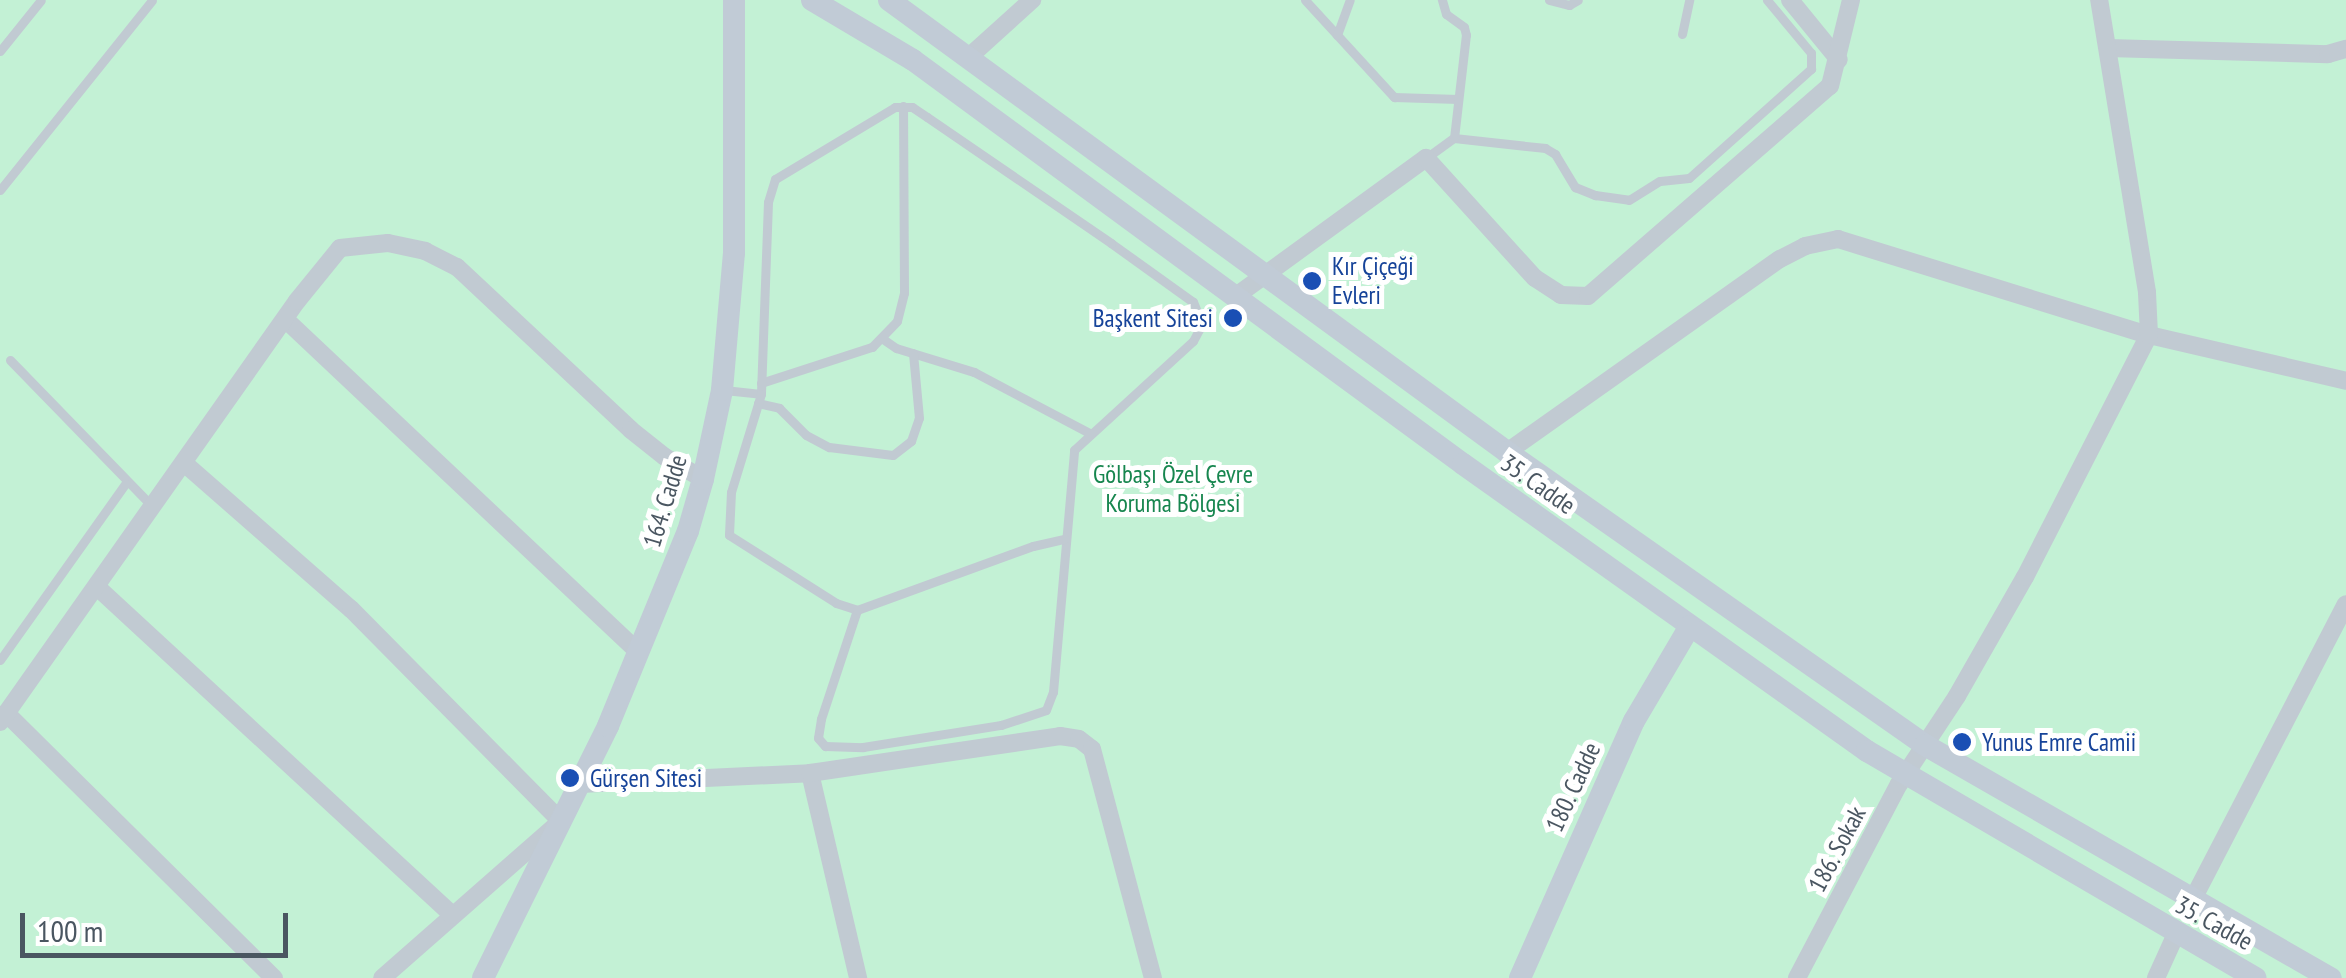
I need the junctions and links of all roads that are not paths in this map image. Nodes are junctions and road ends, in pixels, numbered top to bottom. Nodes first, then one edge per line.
1 (41, 0) edge
2 (152, 0) edge
3 (734, 0) edge
4 (812, 0) edge
5 (889, 0) edge
6 (1032, 0) edge
7 (1305, 0) edge
8 (1350, 0) edge
9 (1442, 0) edge
10 (1549, 0) edge
11 (1578, 0) edge
12 (1689, 0) edge
13 (1767, 0) edge
14 (1790, 0) edge
15 (1851, 0) edge
16 (2099, 0) edge
17 (1682, 34) dead end
18 (1337, 35) junction
19 (2108, 48) junction
20 (2346, 49) edge
21 (0, 50) edge
22 (970, 56) junction
23 (1839, 60) junction
24 (1458, 100) junction
25 (903, 106) junction
26 (1454, 138) junction
27 (1426, 158) junction
28 (0, 190) edge
29 (1266, 272) junction
30 (1236, 296) junction
31 (285, 319) junction
32 (2149, 335) junction
33 (883, 338) junction
34 (914, 352) junction
35 (10, 360) dead end
36 (2346, 381) edge
37 (722, 390) junction
38 (760, 394) junction
39 (1089, 433) junction
40 (1507, 452) junction
41 (184, 462) junction
42 (703, 479) junction
43 (126, 483) junction
44 (153, 507) junction
45 (1064, 539) junction
46 (97, 588) junction
47 (2346, 604) edge
48 (857, 610) junction
49 (1690, 626) junction
50 (640, 653) junction
51 (0, 660) edge
52 (3, 718) edge
53 (1925, 745) junction
54 (810, 773) junction
55 (1905, 774) junction
56 (580, 784) junction
57 (561, 821) junction
58 (2194, 899) junction
59 (452, 915) junction
60 (2176, 934) junction
61 (274, 978) edge
62 (382, 978) edge
63 (483, 978) edge
64 (858, 978) edge
65 (1153, 978) edge
66 (1520, 978) edge
67 (1797, 978) edge
68 (2156, 978) edge
69 (2256, 978) edge
70 (2331, 978) edge

1 - 21 lane
2 - 28 lane
3 - 37 street, 164. Cadde
4 - 30 street, 35. Cadde
5 - 22 street, 35. Cadde
6 - 22 street
7 - 18 lane
8 - 18 lane
9 - 24 lane
10 - 11 lane
12 - 17 lane
13 - 26 lane
14 - 23 street
15 - 23 street
16 - 19 street
18 - 24 lane
19 - 20 street
19 - 32 street
22 - 29 street, 35. Cadde
23 - 27 street
24 - 26 lane
25 - 33 lane
25 - 38 lane
25 - 39 lane
26 - 27 lane
27 - 29 street
29 - 30 street
29 - 40 street, 35. Cadde
30 - 49 street, 35. Cadde
31 - 41 street
31 - 42 street
31 - 50 street
32 - 36 street
32 - 40 street
32 - 53 street, 186. Sokak
33 - 34 lane
33 - 38 lane
34 - 38 lane
34 - 39 lane
35 - 43 lane
37 - 38 lane
37 - 42 street, 164. Cadde
38 - 48 lane
39 - 45 lane
40 - 53 street, 35. Cadde
41 - 44 street
41 - 57 street
42 - 50 street, 164. Cadde
43 - 44 lane
43 - 51 lane
44 - 46 street
45 - 48 lane
45 - 48 lane
46 - 52 street
46 - 59 street
47 - 58 street
49 - 55 street, 35. Cadde
49 - 66 street, 180. Cadde
50 - 56 street, 164. Cadde
52 - 61 street
53 - 55 street, 186. Sokak
53 - 58 street, 35. Cadde
54 - 56 street
54 - 64 street
54 - 65 street
55 - 60 street, 35. Cadde
55 - 67 street, 186. Sokak
56 - 57 street, 164. Cadde
57 - 59 street
57 - 63 street, 164. Cadde
58 - 60 street
58 - 70 street, 35. Cadde
59 - 62 street
60 - 68 street
60 - 69 street, 35. Cadde

